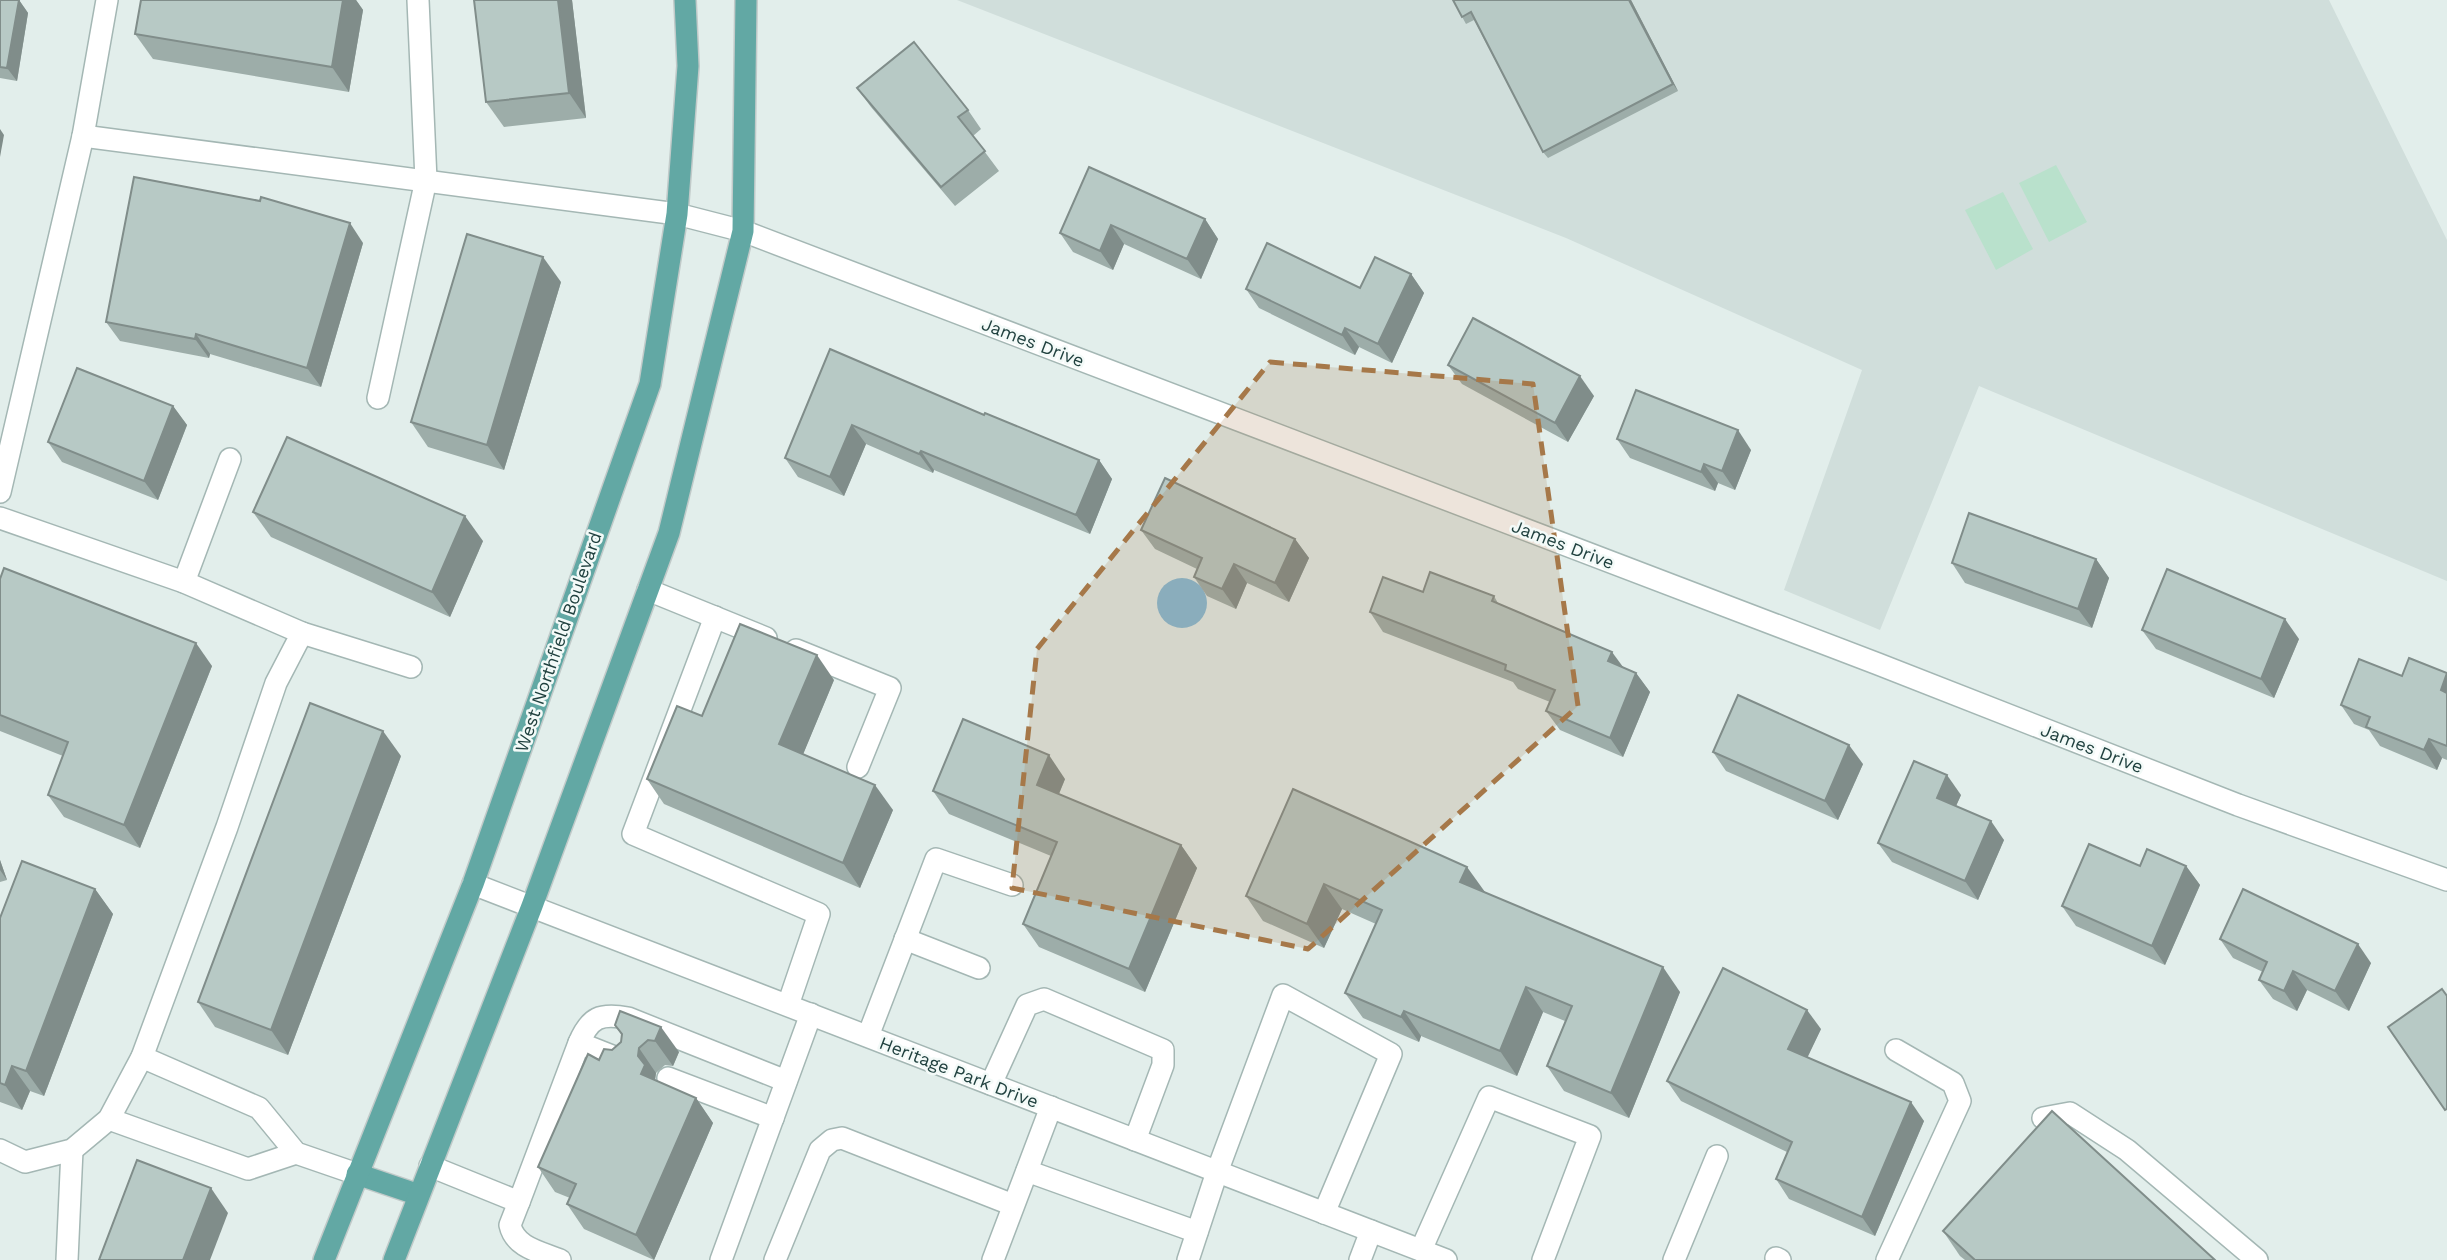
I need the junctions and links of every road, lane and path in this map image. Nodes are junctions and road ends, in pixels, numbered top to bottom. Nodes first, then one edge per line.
1 (107, 0) edge
2 (418, 0) edge
3 (685, 0) edge
4 (746, 0) edge
5 (83, 136) junction
6 (426, 180) junction
7 (677, 214) junction
8 (743, 231) junction
9 (378, 398) dead end
10 (230, 459) dead end
11 (0, 492) edge
12 (0, 518) edge
13 (184, 582) junction
14 (648, 590) junction
15 (715, 617) junction
16 (302, 633) junction
17 (411, 667) dead end
18 (858, 767) dead end
19 (2447, 880) edge
20 (473, 884) junction
21 (1012, 885) dead end
22 (532, 906) junction
23 (905, 939) junction
24 (979, 968) dead end
25 (788, 1005) junction
26 (811, 1014) junction
27 (868, 1036) junction
28 (579, 1044) junction
29 (1896, 1050) dead end
30 (142, 1057) junction
31 (627, 1062) edge
32 (668, 1078) dead end
33 (786, 1081) junction
34 (991, 1084) junction
35 (1051, 1107) junction
36 (773, 1118) junction
37 (2043, 1118) edge
38 (110, 1119) junction
39 (1135, 1140) junction
40 (0, 1150) edge
41 (72, 1150) junction
42 (296, 1153) junction
43 (1717, 1156) dead end
44 (430, 1166) junction
45 (1027, 1171) junction
46 (1217, 1172) junction
47 (357, 1174) junction
48 (419, 1195) junction
49 (519, 1202) junction
50 (1013, 1205) junction
51 (1324, 1213) junction
52 (1197, 1231) junction
53 (1371, 1231) junction
54 (1420, 1250) junction
55 (67, 1260) edge
56 (324, 1260) edge
57 (394, 1260) edge
58 (560, 1260) edge
59 (721, 1260) edge
60 (775, 1260) edge
61 (993, 1260) edge
62 (1188, 1260) edge
63 (1360, 1260) edge
64 (1446, 1260) edge
65 (1543, 1260) edge
66 (1674, 1260) edge
67 (1887, 1260) edge
68 (2257, 1260) edge

1 - 5 street
2 - 6 street
3 - 7 main road, West Northfield Boulevard
4 - 8 main road
5 - 6 street, James Drive
5 - 11 street
6 - 7 street, James Drive
6 - 9 street
7 - 8 street, James Drive
7 - 20 main road, West Northfield Boulevard
8 - 14 main road
8 - 19 street, James Drive
10 - 13 street
12 - 13 street
13 - 16 street
14 - 15 street
14 - 22 main road
15 - 18 street
15 - 25 street
16 - 17 street
16 - 30 street
20 - 22 street, Heritage Park Drive
20 - 47 main road, West Northfield Boulevard
21 - 23 street
22 - 25 street, Heritage Park Drive
22 - 44 main road
23 - 24 street
23 - 27 street
25 - 26 street, Heritage Park Drive
26 - 27 street, Heritage Park Drive
26 - 33 street
27 - 34 street, Heritage Park Drive
28 - 31 street
28 - 33 street
28 - 49 street
29 - 67 street
30 - 38 street
30 - 42 street
32 - 36 street
33 - 36 street
34 - 35 street, Heritage Park Drive
34 - 39 street
35 - 39 street, Heritage Park Drive
35 - 45 street
36 - 59 street
37 - 68 street
38 - 41 street
38 - 42 street
39 - 46 street, Heritage Park Drive
40 - 41 street
41 - 55 street
42 - 47 street
43 - 66 street
44 - 48 main road
44 - 49 street
45 - 50 street
45 - 52 street
46 - 51 street, Heritage Park Drive
46 - 51 street
46 - 52 street
47 - 48 main road
47 - 56 main road, West Northfield Boulevard
48 - 57 main road
49 - 58 street
50 - 60 street
50 - 61 street
51 - 53 street, Heritage Park Drive
52 - 62 street
53 - 54 street, Heritage Park Drive
53 - 63 street
54 - 64 street, Heritage Park Drive
54 - 65 street

